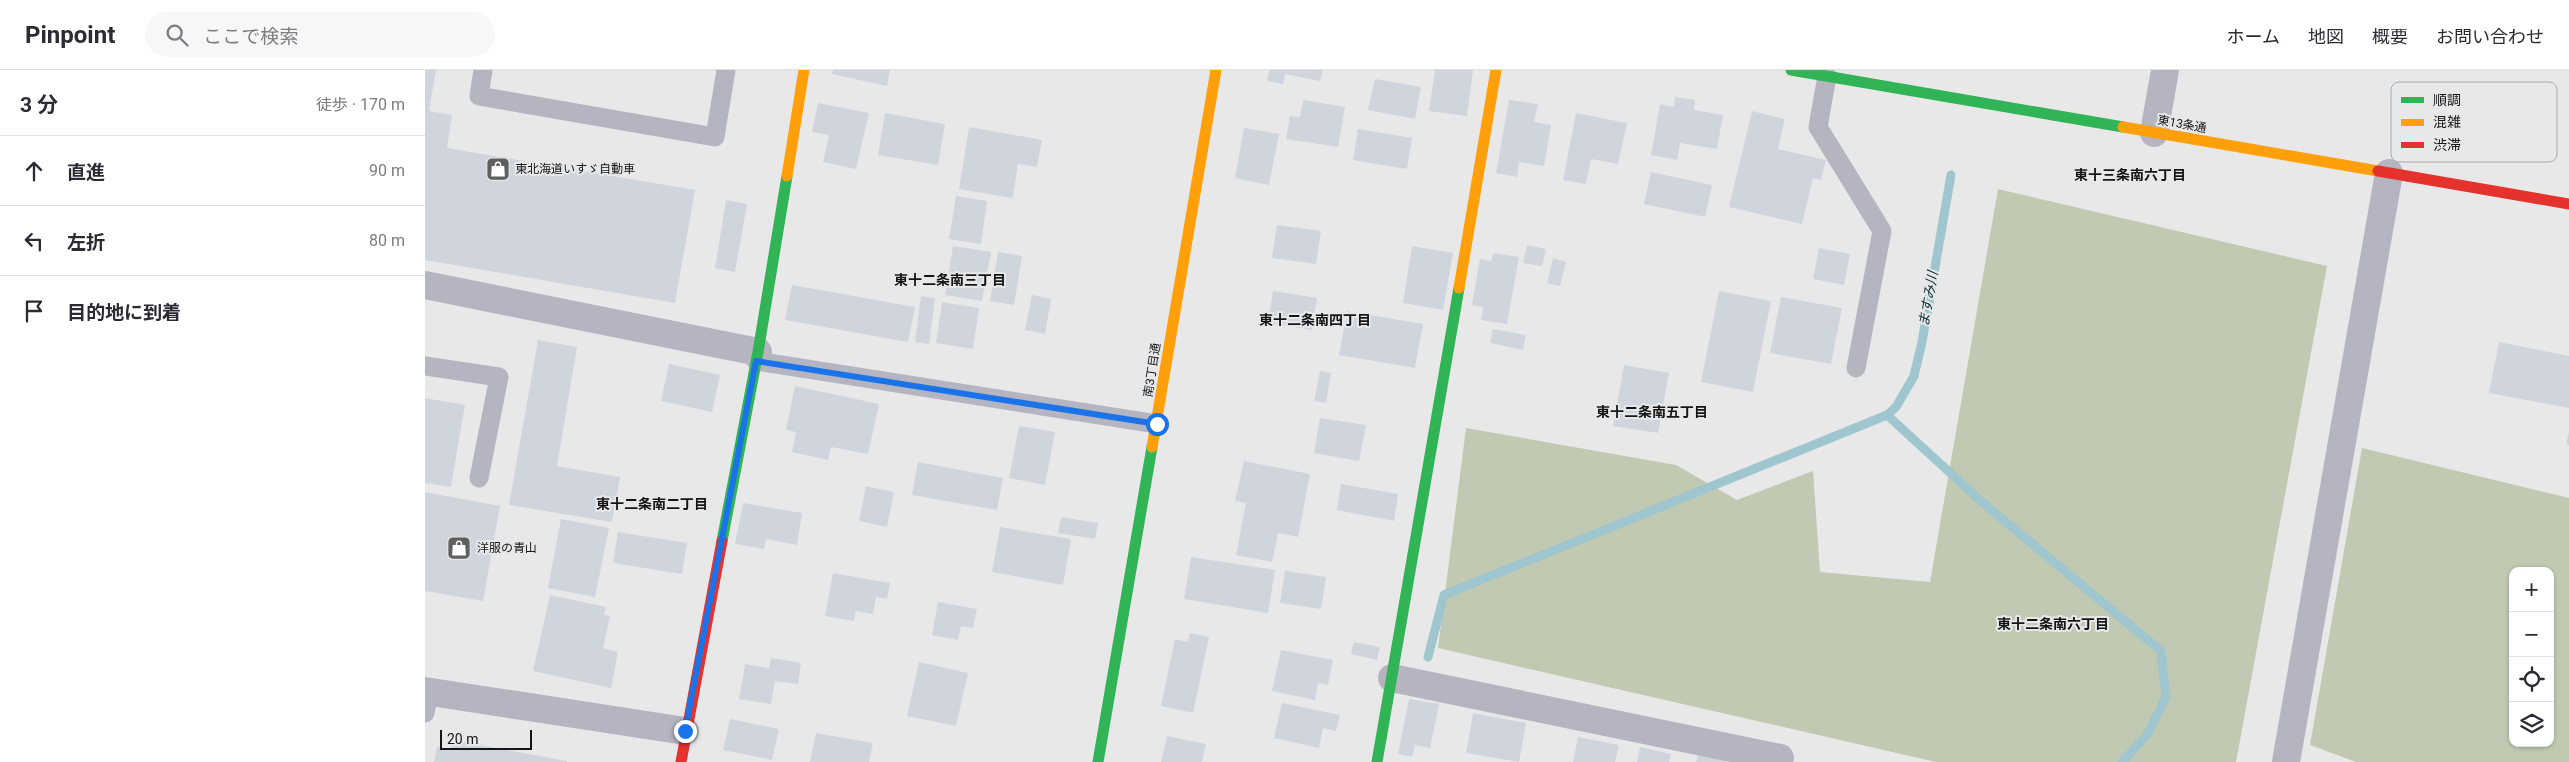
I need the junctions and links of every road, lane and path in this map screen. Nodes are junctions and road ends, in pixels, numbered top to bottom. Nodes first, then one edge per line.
1 (483, 70) edge
2 (726, 70) edge
3 (805, 70) edge
4 (1216, 70) edge
5 (1496, 70) edge
6 (2165, 70) edge
7 (1802, 71) edge
8 (1827, 76) junction
9 (2154, 133) junction
10 (2389, 173) junction
11 (2569, 204) edge
12 (425, 286) edge
13 (757, 356) junction
14 (425, 366) edge
15 (1856, 368) dead end
16 (1157, 424) junction
17 (479, 478) dead end
18 (1392, 678) junction
19 (426, 698) edge
20 (685, 731) junction
21 (681, 762) edge
22 (1098, 762) edge
23 (1377, 762) edge
24 (1779, 762) edge
25 (2286, 762) edge

1 - 2 lane
3 - 13 street
4 - 16 street, 南3丁目通
5 - 18 street
6 - 9 street
7 - 8 street, 東13条通
8 - 9 street, 東13条通
8 - 15 lane
9 - 10 street, 東13条通
10 - 11 street, 東13条通
10 - 25 street
12 - 13 street
13 - 16 lane
13 - 20 street
14 - 17 lane
16 - 22 street, 南3丁目通
18 - 23 street
18 - 24 street
19 - 20 street
20 - 21 street

